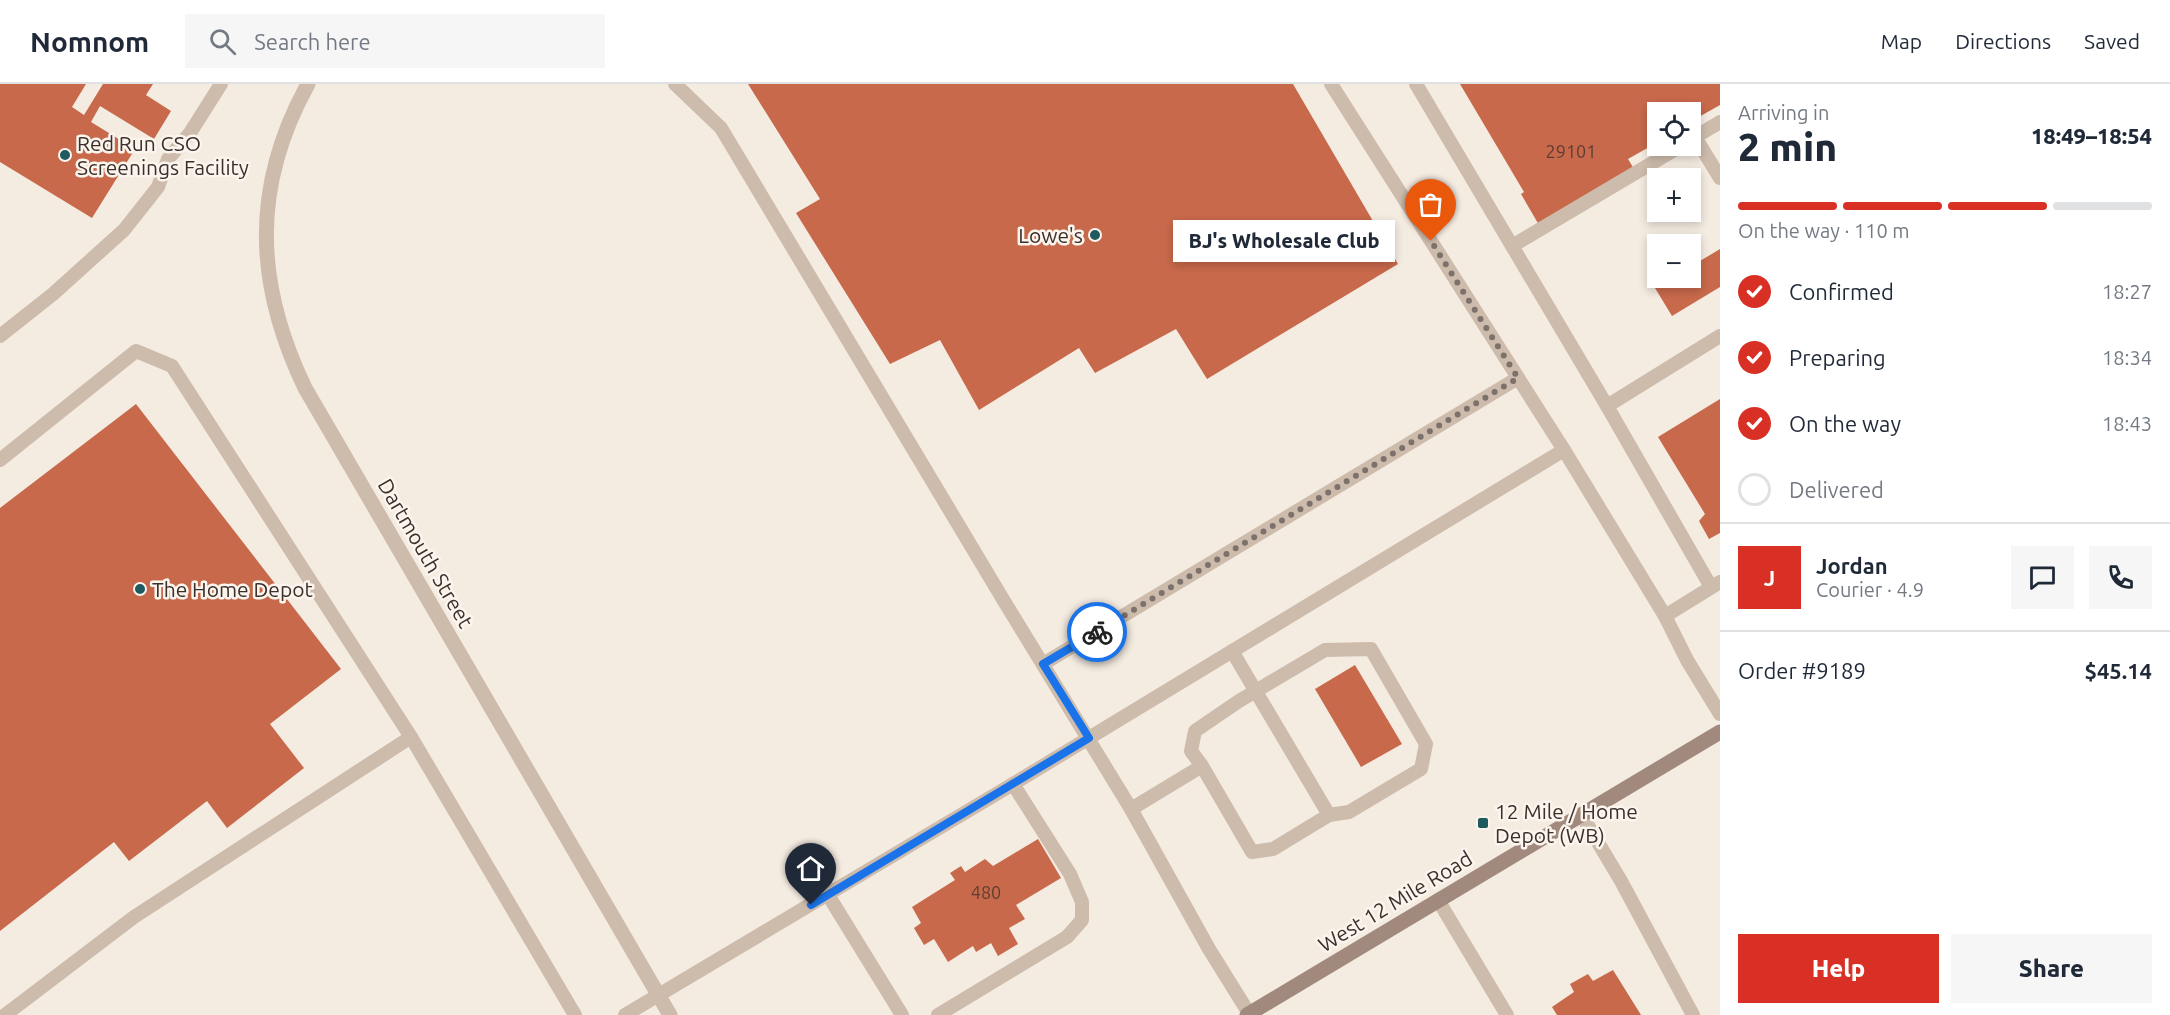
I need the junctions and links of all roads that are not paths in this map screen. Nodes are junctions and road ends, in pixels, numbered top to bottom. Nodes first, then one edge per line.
1 (221, 84) edge
2 (308, 84) edge
3 (675, 84) edge
4 (1331, 84) edge
5 (1416, 84) edge
6 (1720, 122) edge
7 (1701, 133) edge
8 (1701, 150) edge
9 (1664, 156) edge
10 (1720, 178) edge
11 (1512, 246) junction
12 (0, 336) edge
13 (1720, 336) edge
14 (1518, 378) junction
15 (1607, 406) junction
16 (1564, 450) junction
17 (0, 460) edge
18 (1716, 585) edge
19 (1665, 616) junction
20 (1232, 651) junction
21 (1043, 664) junction
22 (1257, 692) junction
23 (1720, 714) edge
24 (1720, 732) edge
25 (411, 737) junction
26 (1089, 738) junction
27 (1202, 766) junction
28 (1013, 784) junction
29 (1131, 809) junction
30 (1581, 814) junction
31 (1329, 815) junction
32 (828, 895) junction
33 (1438, 900) junction
34 (658, 995) junction
35 (5, 1015) edge
36 (575, 1015) edge
37 (625, 1015) edge
38 (670, 1015) edge
39 (902, 1015) edge
40 (938, 1015) edge
41 (1249, 1015) edge
42 (1507, 1015) edge
43 (1693, 1015) edge

1 - 12 lane
2 - 34 street, Dartmouth Street
3 - 21 lane
4 - 14 lane
5 - 11 lane
6 - 7 lane
8 - 10 lane
9 - 11 lane
11 - 15 lane
13 - 15 lane
14 - 16 lane
14 - 21 lane
15 - 18 lane
16 - 19 lane
16 - 20 lane
17 - 25 lane
18 - 19 lane
19 - 23 lane
20 - 22 lane
20 - 26 lane
21 - 26 lane
22 - 27 lane
22 - 31 lane
22 - 31 lane
24 - 30 main road, West 12 Mile Road
25 - 35 lane
25 - 36 lane
26 - 28 lane
26 - 29 lane
27 - 29 lane
27 - 31 lane
28 - 32 lane
28 - 40 lane
29 - 41 lane
30 - 33 main road, West 12 Mile Road
30 - 43 lane
32 - 34 lane
32 - 39 lane
33 - 41 main road, West 12 Mile Road
33 - 42 lane
34 - 37 lane
34 - 38 street, Dartmouth Street

